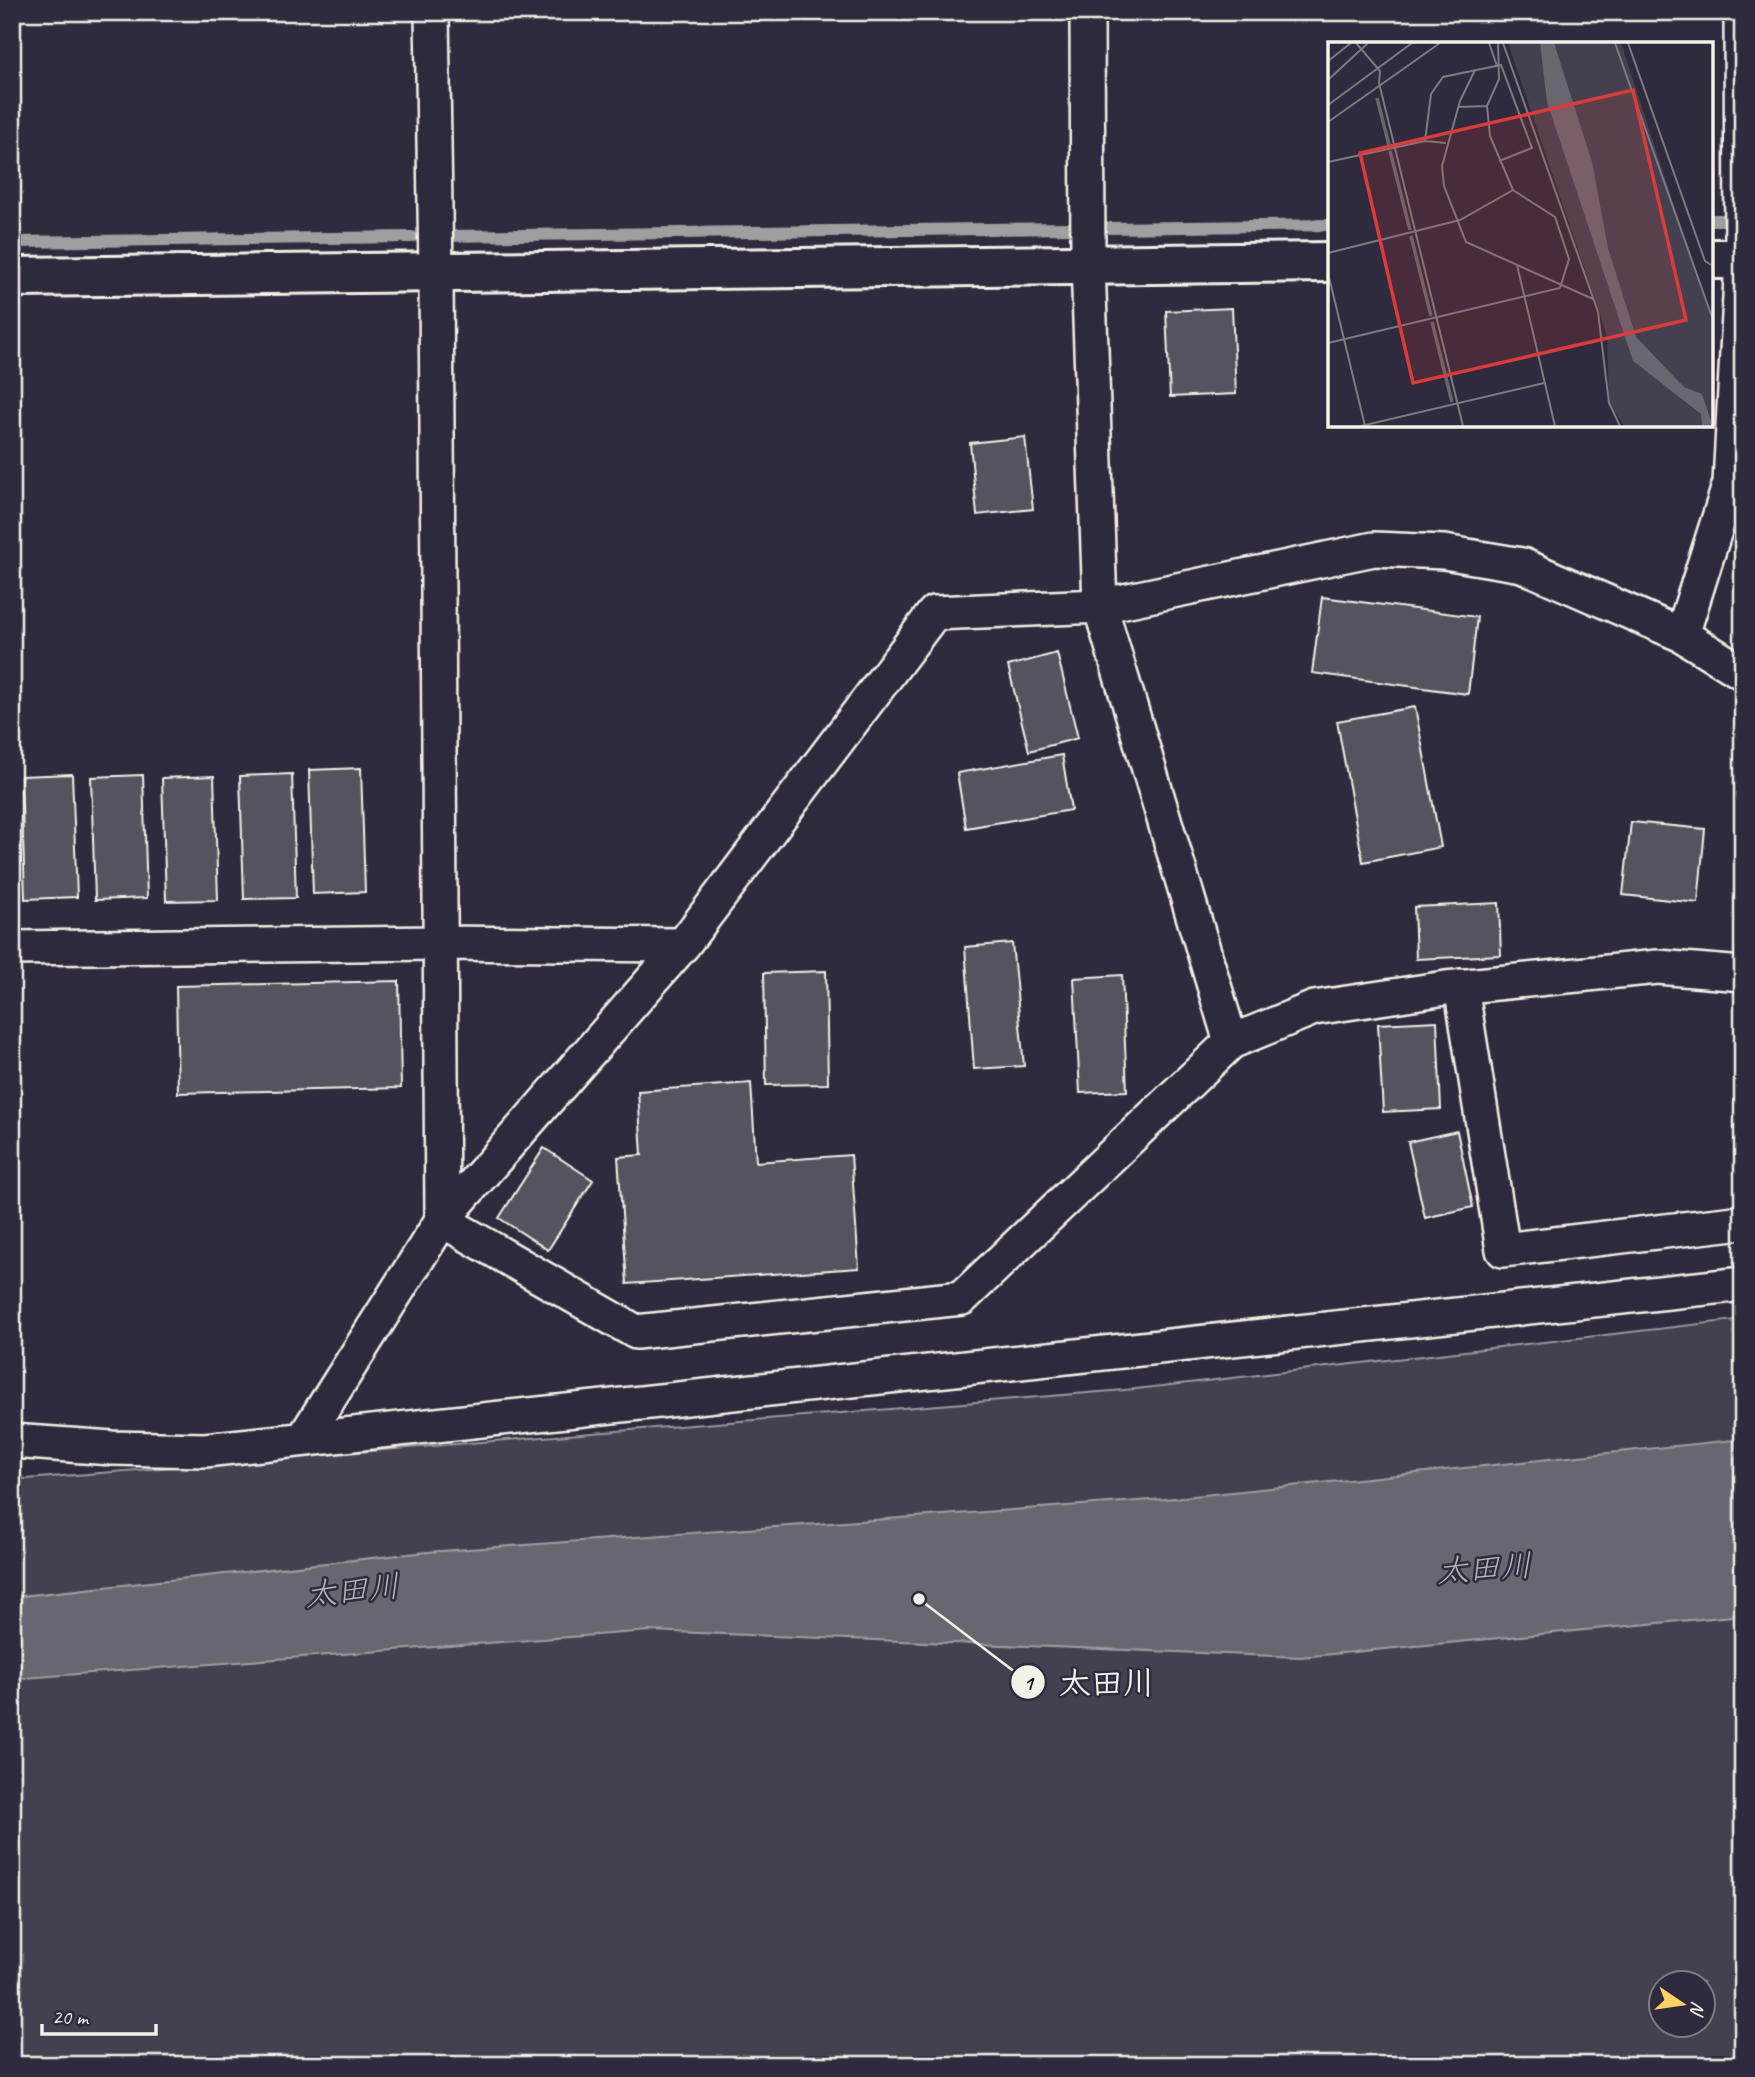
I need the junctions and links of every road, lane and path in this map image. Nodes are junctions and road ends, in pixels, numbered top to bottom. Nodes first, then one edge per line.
1 (432, 12) edge
2 (1087, 12) edge
3 (1741, 12) edge
4 (1732, 259) edge
5 (1328, 262) edge
6 (1088, 263) junction
7 (436, 273) junction
8 (12, 277) edge
9 (1736, 486) edge
10 (1100, 606) junction
11 (1682, 635) junction
12 (1743, 673) edge
13 (439, 943) junction
14 (683, 945) junction
15 (12, 948) edge
16 (1743, 974) edge
17 (1461, 986) junction
18 (1231, 1042) junction
19 (442, 1220) junction
20 (1743, 1222) edge
21 (1743, 1284) edge
22 (304, 1438) junction
23 (12, 1441) edge

1 - 7 street
2 - 6 street
3 - 4 street
4 - 9 street
5 - 6 street
6 - 7 street
6 - 10 street
7 - 8 street
7 - 13 street
9 - 11 street
10 - 11 street
10 - 14 street
10 - 18 street
11 - 12 street
13 - 14 street
13 - 15 street
13 - 19 street
14 - 19 street
16 - 17 street
17 - 18 street
17 - 20 street
18 - 19 street
19 - 22 street
21 - 22 street
22 - 23 street

